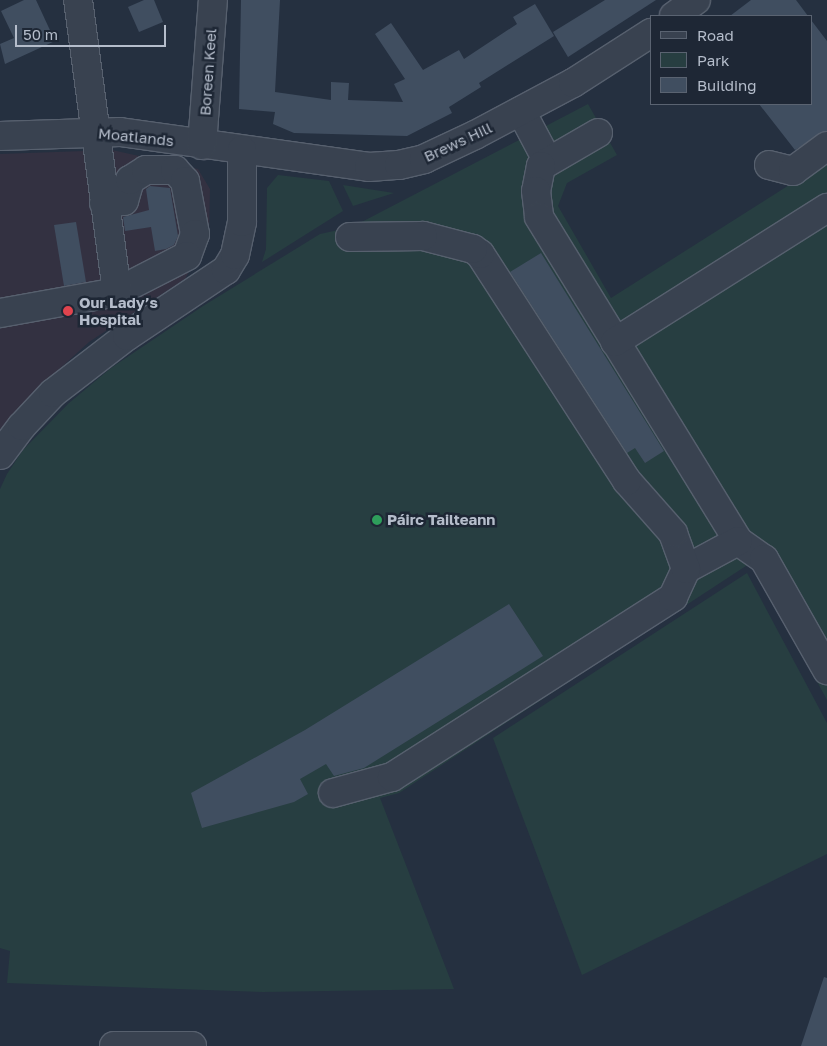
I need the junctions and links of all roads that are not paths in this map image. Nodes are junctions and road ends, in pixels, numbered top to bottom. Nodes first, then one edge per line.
1 (78, 0) edge
2 (213, 0) edge
3 (696, 0) edge
4 (675, 15) edge
5 (650, 34) edge
6 (521, 111) junction
7 (93, 132) junction
8 (598, 133) dead end
9 (0, 136) edge
10 (202, 144) junction
11 (827, 146) edge
12 (242, 150) junction
13 (547, 160) junction
14 (769, 165) dead end
15 (104, 203) junction
16 (827, 208) edge
17 (350, 237) dead end
18 (117, 292) junction
19 (0, 313) edge
20 (615, 342) junction
21 (0, 455) edge
22 (738, 540) junction
23 (686, 569) junction
24 (827, 670) edge
25 (333, 793) dead end
26 (114, 1046) edge
27 (192, 1046) edge

1 - 7 street
2 - 10 street, Boreen Keel
3 - 4 street
5 - 6 street, Brews Hill
6 - 12 street, Brews Hill
6 - 13 street
7 - 9 street, Moatlands
7 - 10 street, Moatlands
7 - 15 street
8 - 13 street
10 - 12 street, Moatlands
11 - 14 street
12 - 21 street
13 - 20 street
15 - 18 street
15 - 18 street
16 - 20 street
17 - 23 street
18 - 19 street
20 - 22 street
22 - 23 street
22 - 24 street
23 - 25 street
26 - 27 street

